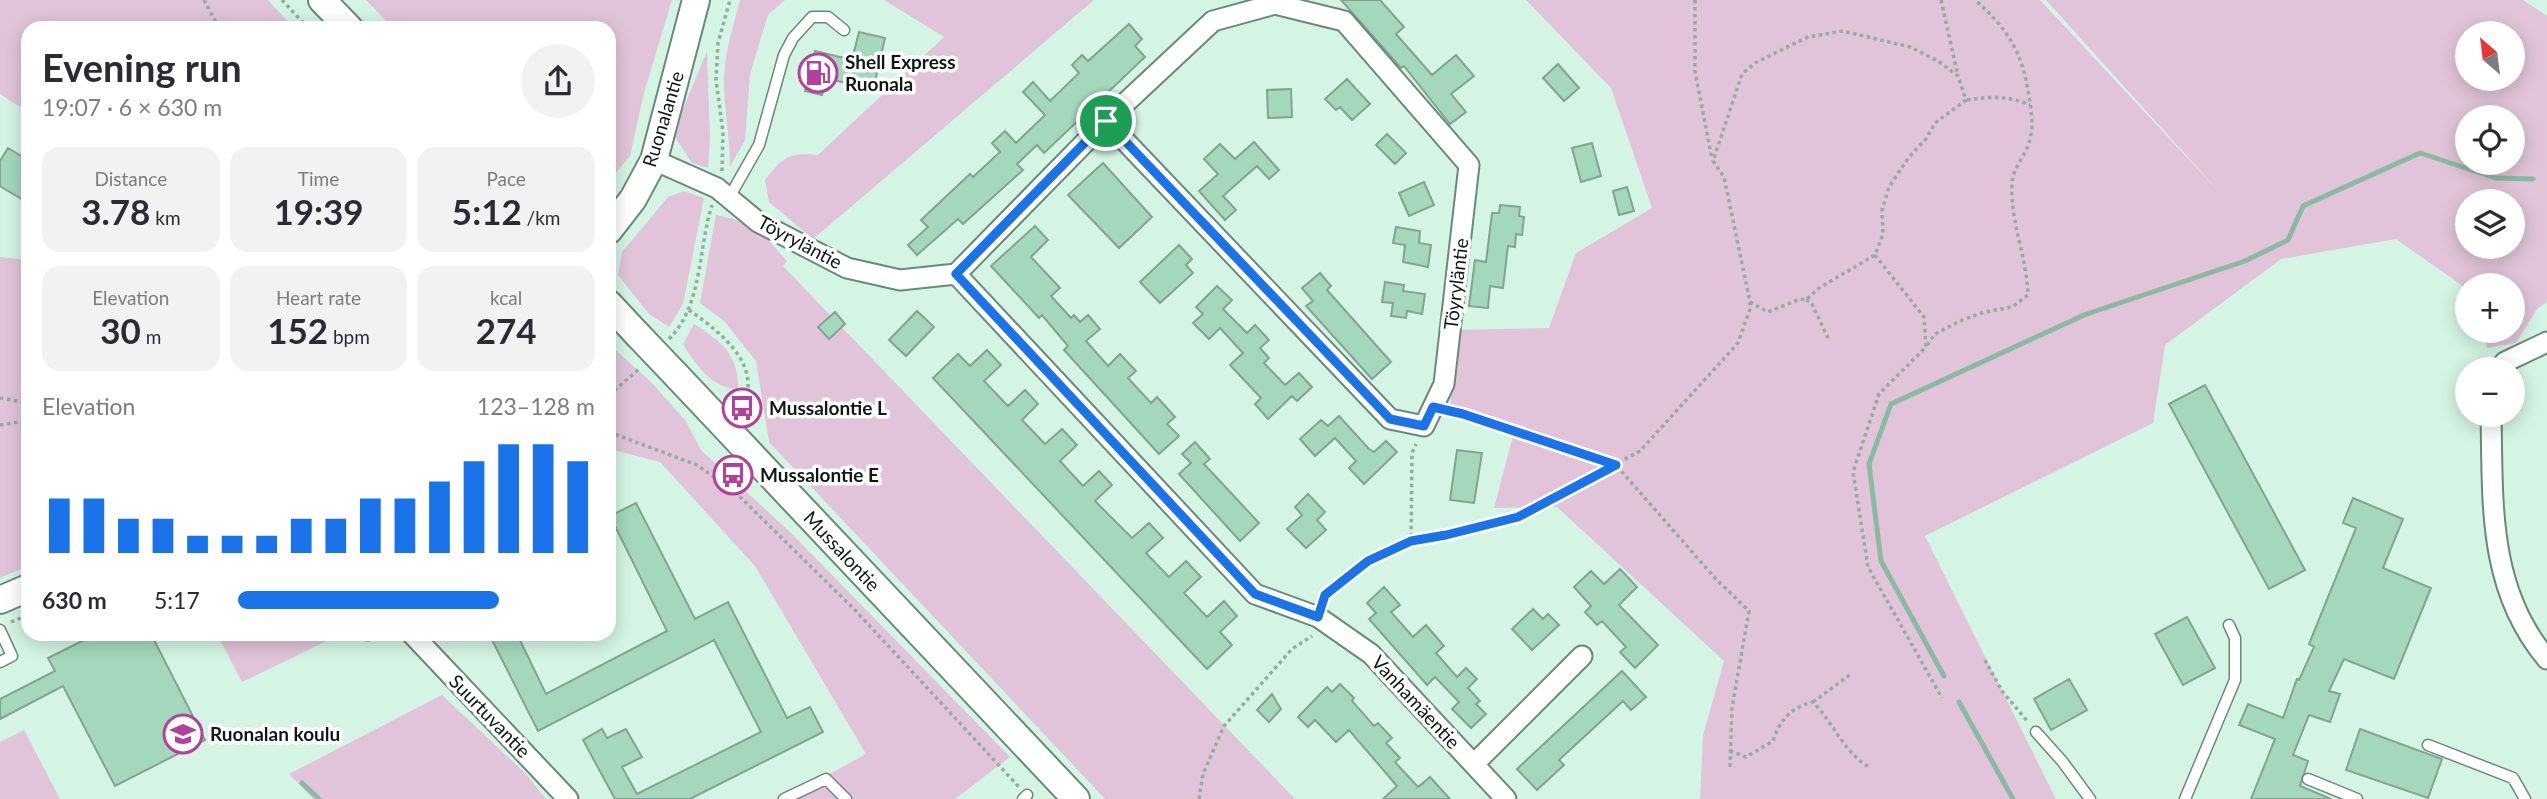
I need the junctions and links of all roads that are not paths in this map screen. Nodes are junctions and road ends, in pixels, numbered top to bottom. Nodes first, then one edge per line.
1 (323, 0) edge
2 (695, 0) edge
3 (1304, 5) edge
4 (342, 21) edge
5 (844, 30) dead end
6 (1106, 121) junction
7 (654, 160) junction
8 (724, 192) junction
9 (616, 220) edge
10 (956, 274) junction
11 (616, 312) edge
12 (2547, 342) edge
13 (2516, 357) edge
14 (2491, 427) edge
15 (21, 595) edge
16 (5, 611) edge
17 (2229, 625) dead end
18 (0, 630) edge
19 (419, 641) edge
20 (1582, 656) dead end
21 (2547, 659) edge
22 (0, 662) edge
23 (2036, 732) road end
24 (2428, 745) dead end
25 (1474, 764) junction
26 (2308, 779) dead end
27 (568, 799) edge
28 (783, 799) edge
29 (845, 799) edge
30 (1076, 799) edge
31 (1506, 799) edge
32 (2090, 799) edge
33 (2185, 799) edge
34 (2357, 799) edge
35 (2525, 799) edge

1 - 4 main road
2 - 7 main road, Ruonalantie
3 - 6 street, Töyryläntie
3 - 6 street, Töyryläntie
5 - 8 lane
6 - 10 street, Töyryläntie
7 - 8 street, Töyryläntie
7 - 9 main road, Ruonalantie
8 - 10 street, Töyryläntie
10 - 25 street, Vanhamäentie
11 - 30 main road, Mussalontie, bridge
12 - 13 street
14 - 21 street
15 - 16 main road
17 - 33 lane
18 - 22 lane
19 - 27 street, Suurtuvantie
20 - 25 street
23 - 32 lane
24 - 35 lane
25 - 31 street, Vanhamäentie
26 - 34 lane
28 - 29 lane

